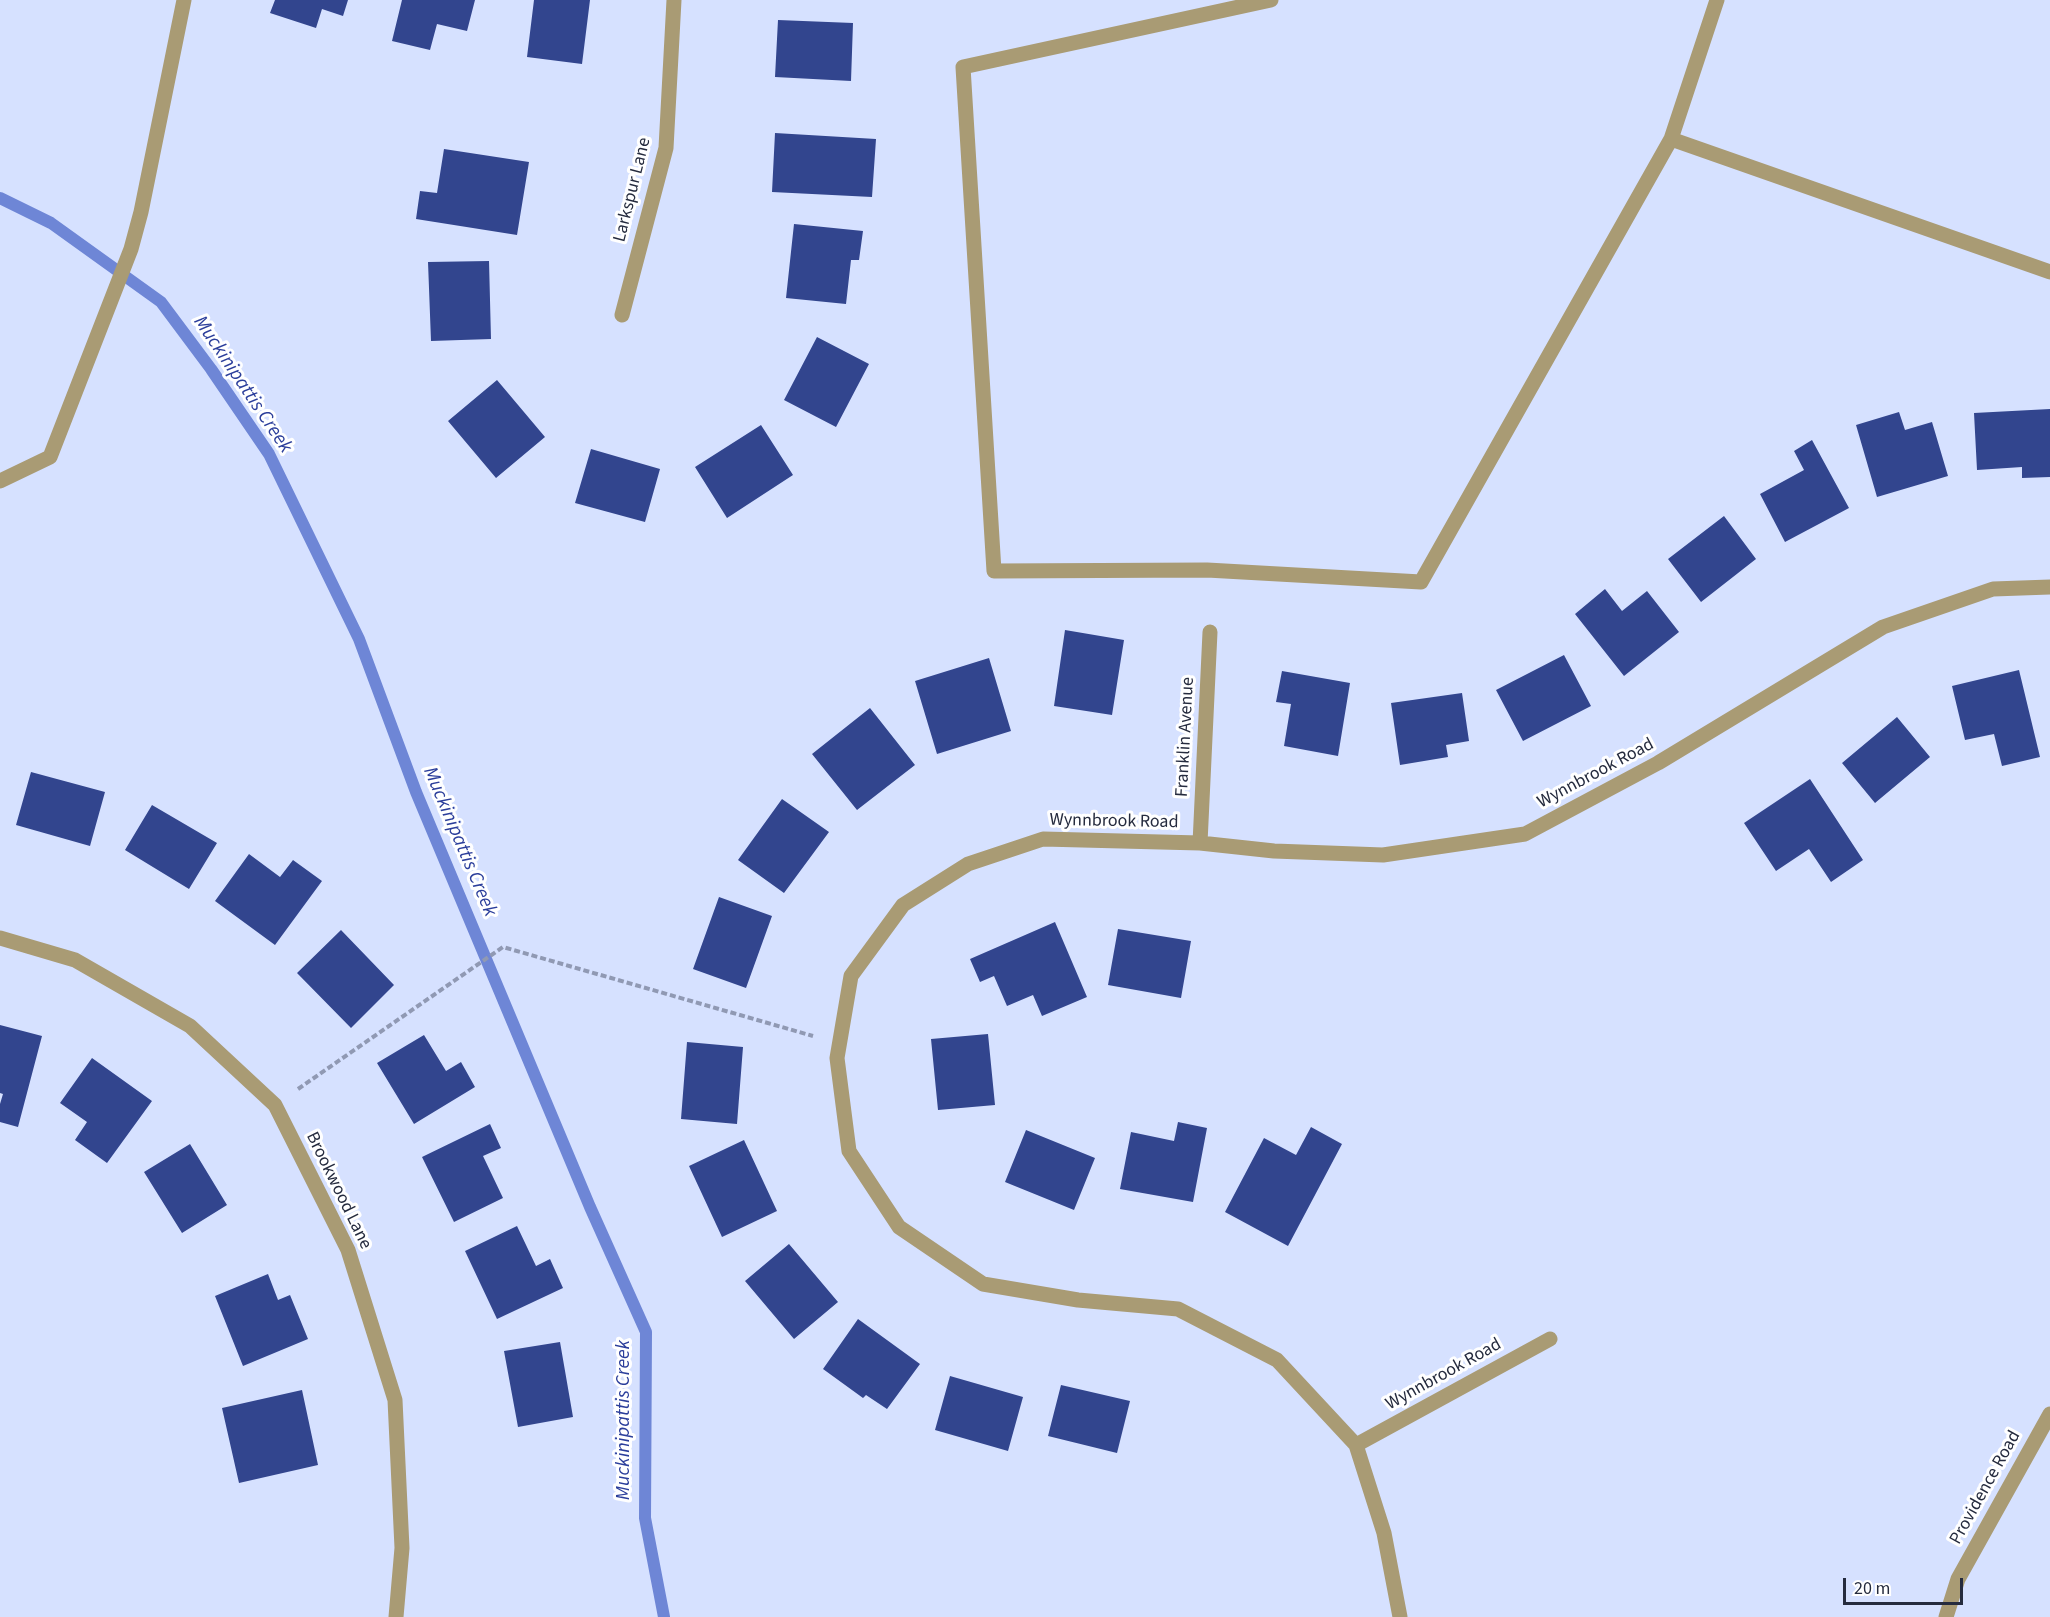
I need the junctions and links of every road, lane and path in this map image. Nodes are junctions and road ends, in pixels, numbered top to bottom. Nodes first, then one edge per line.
1 (184, 0) edge
2 (674, 0) edge
3 (1271, 0) edge
4 (1716, 0) edge
5 (1671, 139) junction
6 (2050, 272) edge
7 (622, 315) dead end
8 (0, 482) edge
9 (2050, 587) edge
10 (1210, 632) dead end
11 (1200, 843) junction
12 (0, 938) edge
13 (840, 1043) junction
14 (275, 1105) junction
15 (1550, 1339) dead end
16 (2050, 1414) edge
17 (1356, 1445) junction
18 (396, 1617) edge
19 (1400, 1617) edge
20 (1946, 1617) edge

1 - 8 street
2 - 7 street, Larkspur Lane
3 - 5 street
4 - 5 street
5 - 6 street
9 - 11 street, Wynnbrook Road
10 - 11 street, Franklin Avenue
11 - 13 street, Wynnbrook Road
12 - 14 street, Brookwood Lane
13 - 14 path
13 - 17 street, Wynnbrook Road
14 - 18 street, Brookwood Lane
15 - 17 street, Wynnbrook Road
16 - 20 street, Providence Road
17 - 19 street, Wynnbrook Road

